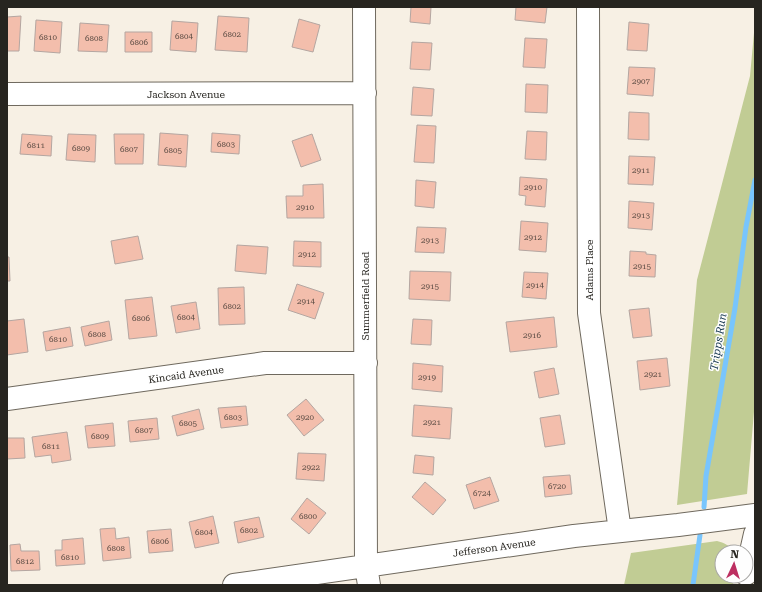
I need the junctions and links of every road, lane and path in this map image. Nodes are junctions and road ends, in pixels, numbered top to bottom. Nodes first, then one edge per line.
1 (364, 7) edge
2 (588, 7) edge
3 (365, 93) junction
4 (7, 94) edge
5 (366, 363) junction
6 (7, 399) edge
7 (755, 515) edge
8 (620, 531) junction
9 (755, 534) edge
10 (753, 544) edge
11 (367, 576) edge
12 (234, 585) edge

1 - 3 street, Summerfield Road
2 - 8 street, Adams Place
3 - 4 street, Jackson Avenue
3 - 5 street, Summerfield Road
5 - 6 street, Kincaid Avenue
5 - 11 street, Summerfield Road
7 - 8 street, Jefferson Avenue
8 - 11 street, Jefferson Avenue
9 - 10 street
11 - 12 street, Jefferson Avenue

